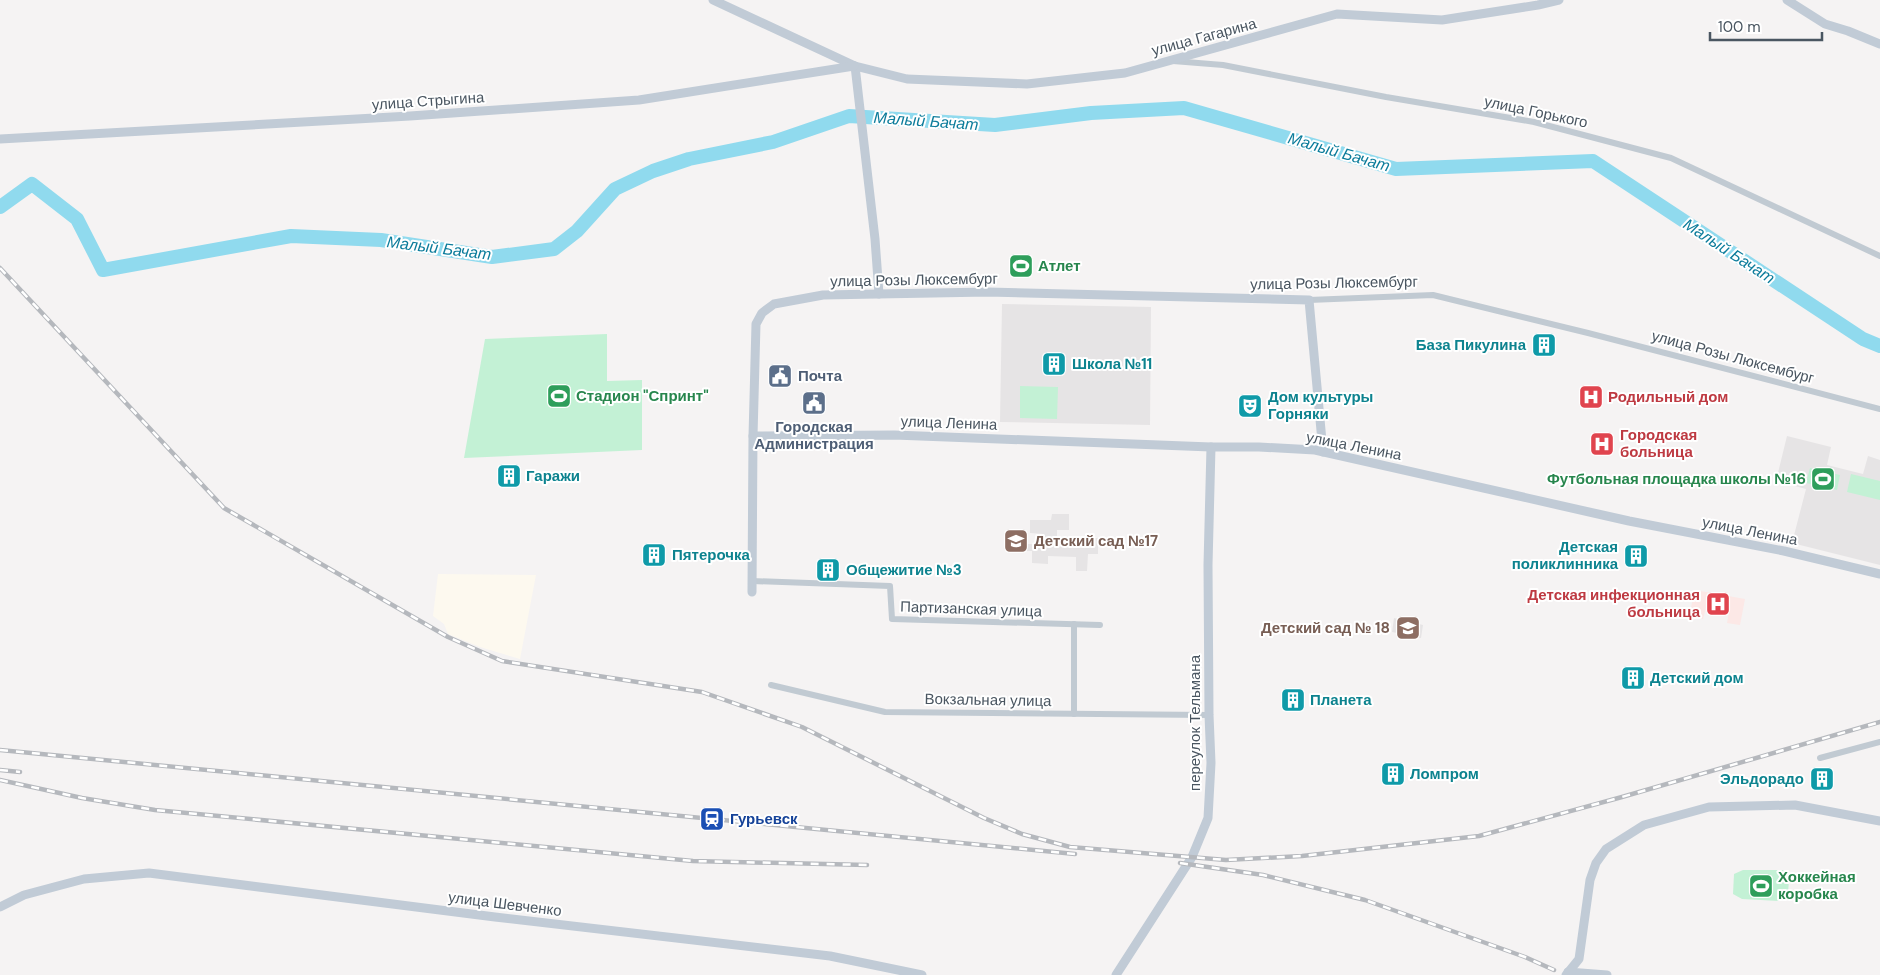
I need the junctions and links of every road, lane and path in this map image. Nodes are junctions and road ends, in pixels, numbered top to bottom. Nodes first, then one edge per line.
1 (713, 0) edge
2 (1559, 0) edge
3 (1787, 0) edge
4 (1880, 44) edge
5 (1167, 61) junction
6 (855, 66) junction
7 (0, 139) edge
8 (1880, 256) edge
9 (879, 294) junction
10 (1309, 300) junction
11 (1880, 409) edge
12 (753, 436) junction
13 (1211, 447) junction
14 (1323, 452) junction
15 (1880, 574) edge
16 (752, 581) junction
17 (752, 592) dead end
18 (1074, 624) junction
19 (1100, 625) dead end
20 (771, 684) dead end
21 (1074, 714) junction
22 (1209, 715) junction
23 (1880, 742) edge
24 (1820, 758) dead end
25 (1880, 821) edge
26 (0, 907) edge
27 (1567, 974) edge
28 (922, 975) edge
29 (1116, 975) edge
30 (1607, 975) edge

1 - 6 street
2 - 5 street, улица Гагарина
3 - 4 street
5 - 6 street, улица Гагарина
5 - 8 street, улица Горького
6 - 7 street, улица Стрыгина
6 - 9 street
9 - 10 street, улица Розы Люксембург
9 - 12 street, улица Розы Люксембург
10 - 11 street, улица Розы Люксембург
10 - 14 street
12 - 13 street, улица Ленина
12 - 16 street
13 - 14 street, улица Ленина
13 - 22 street, переулок Тельмана
14 - 15 street, улица Ленина
16 - 17 street
16 - 18 street, Партизанская улица
18 - 19 street, Партизанская улица
18 - 21 street
20 - 21 street, Вокзальная улица
21 - 22 street, Вокзальная улица
22 - 29 street, переулок Тельмана
23 - 24 street
25 - 27 street
26 - 28 street, улица Шевченко
27 - 30 street

